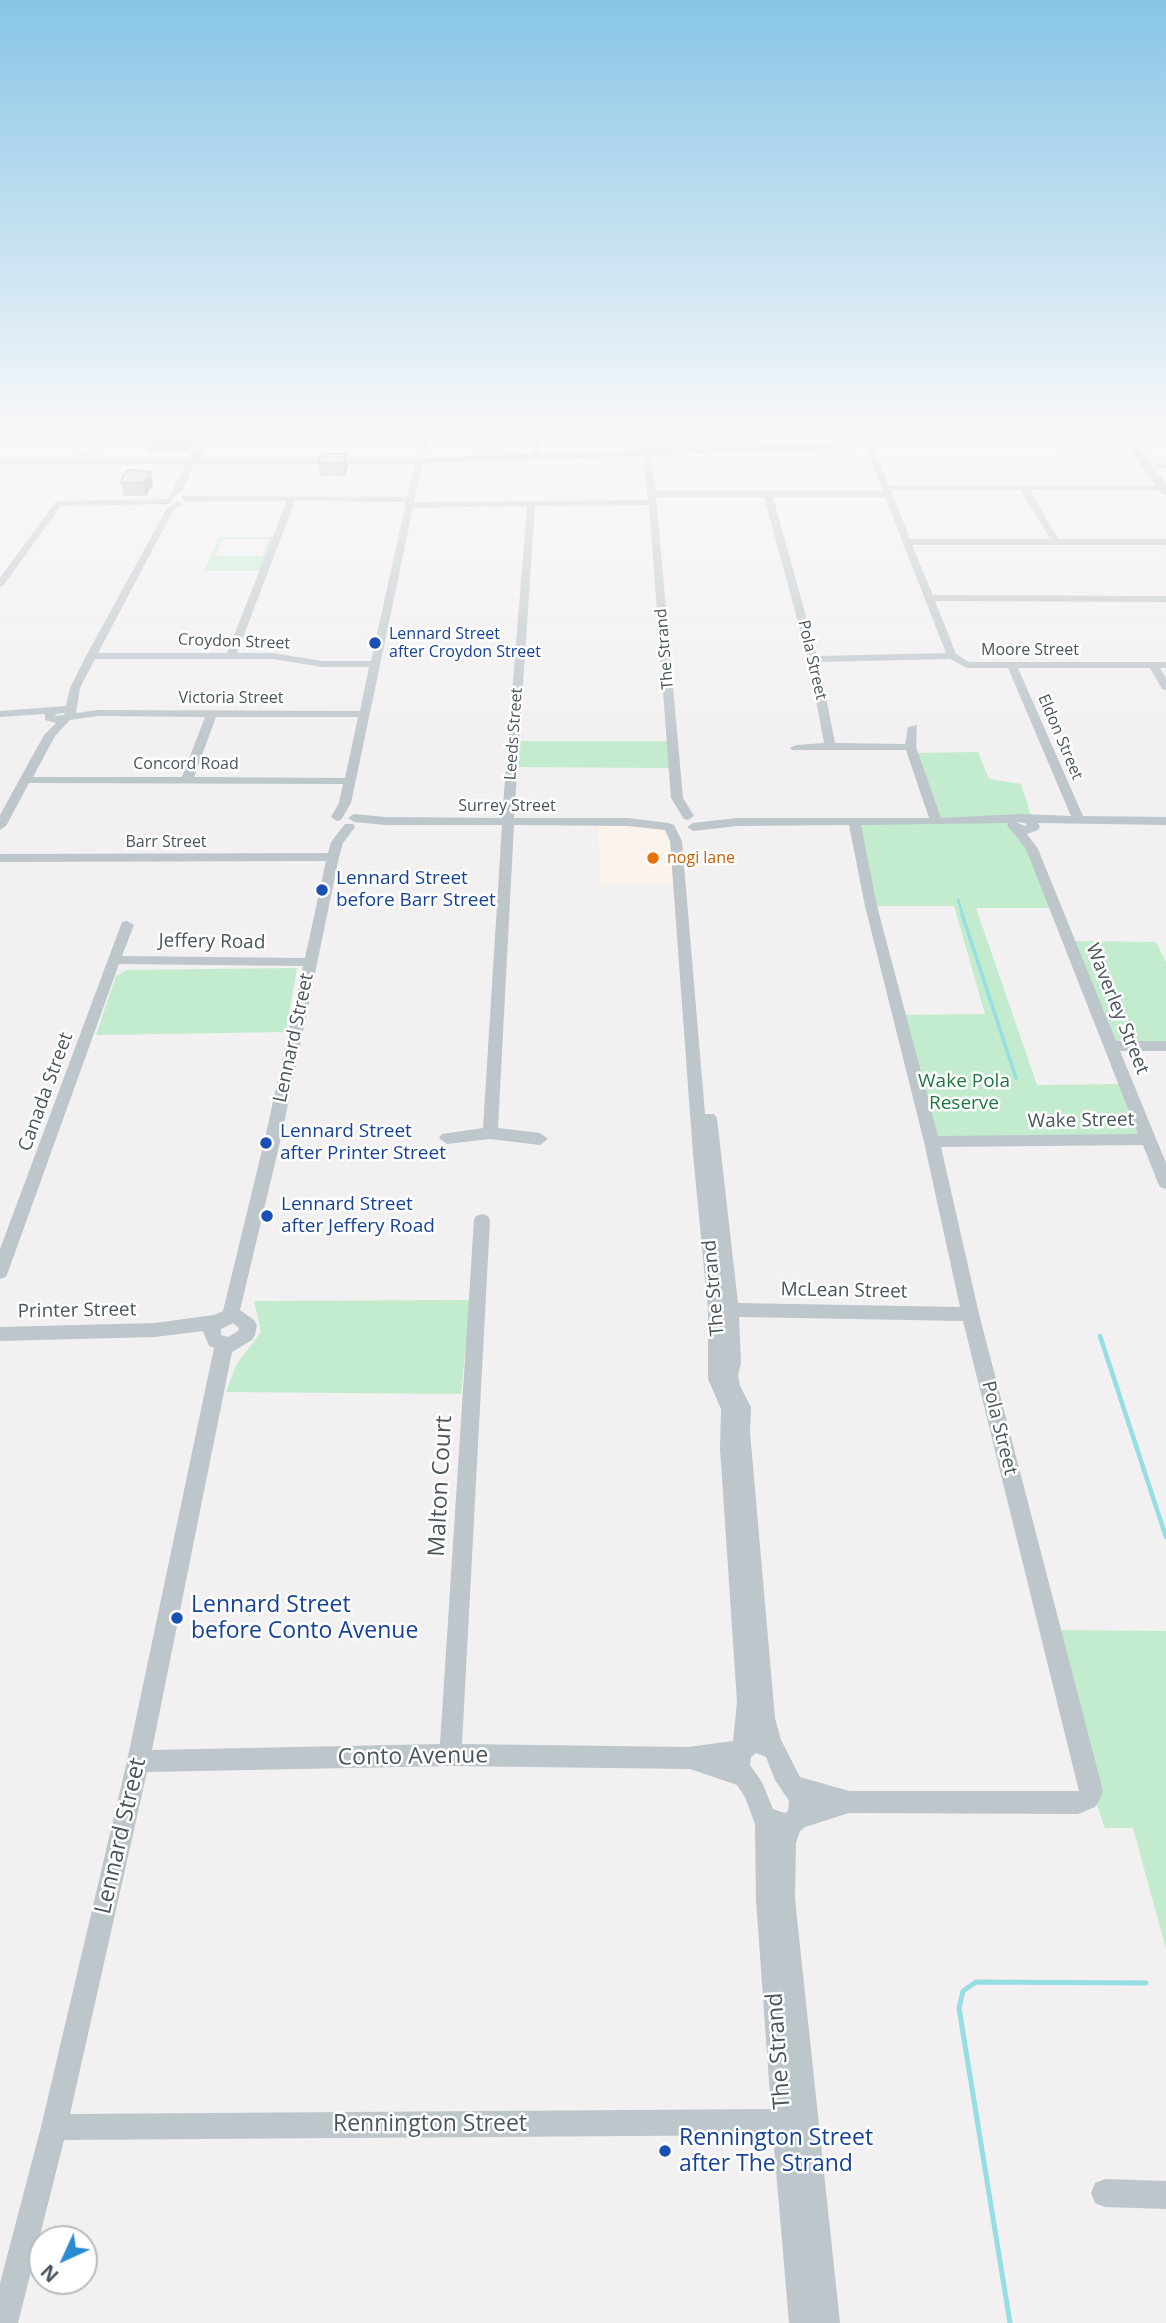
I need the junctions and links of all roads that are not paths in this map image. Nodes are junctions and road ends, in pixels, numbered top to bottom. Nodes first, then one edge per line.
1 (27, 542) edge
2 (149, 542) edge
3 (275, 542) edge
4 (403, 542) edge
5 (528, 542) edge
6 (656, 542) edge
7 (781, 542) edge
8 (907, 542) edge
9 (0, 584) edge
10 (929, 598) junction
11 (1166, 599) edge
12 (231, 655) junction
13 (91, 656) junction
14 (953, 656) junction
15 (813, 659) junction
16 (374, 664) junction
17 (1153, 665) junction
18 (1166, 665) edge
19 (1012, 666) junction
20 (1166, 687) edge
21 (75, 688) junction
22 (0, 714) edge
23 (52, 714) junction
24 (69, 714) junction
25 (363, 714) junction
26 (211, 715) junction
27 (913, 727) dead end
28 (50, 735) junction
29 (830, 746) junction
30 (910, 747) junction
31 (796, 748) dead end
32 (25, 780) junction
33 (187, 780) junction
34 (348, 781) junction
35 (1079, 820) junction
36 (936, 821) junction
37 (1166, 821) edge
38 (346, 822) junction
39 (508, 822) junction
40 (679, 822) junction
41 (854, 822) junction
42 (1023, 825) junction
43 (0, 826) edge
44 (335, 849) junction
45 (0, 858) edge
46 (127, 925) dead end
47 (115, 960) junction
48 (309, 962) junction
49 (1111, 1046) junction
50 (1166, 1046) edge
51 (491, 1133) junction
52 (447, 1138) dead end
53 (540, 1139) dead end
54 (1148, 1139) junction
55 (932, 1142) junction
56 (1166, 1183) edge
57 (482, 1220) dead end
58 (0, 1272) edge
59 (723, 1310) junction
60 (970, 1314) junction
61 (221, 1330) junction
62 (0, 1334) edge
63 (771, 1746) junction
64 (742, 1749) junction
65 (450, 1755) junction
66 (688, 1758) junction
67 (138, 1762) junction
68 (743, 1776) junction
69 (793, 1786) junction
70 (849, 1802) junction
71 (786, 1820) junction
72 (795, 2122) junction
73 (54, 2127) junction
74 (1105, 2193) dead end
75 (1166, 2194) edge
76 (4, 2323) edge
77 (803, 2323) edge
78 (826, 2323) edge

1 - 9 street
2 - 13 street
3 - 12 street
4 - 16 street, Lennard Street
5 - 39 street, Leeds Street
6 - 40 street, The Strand
7 - 15 street, Pola Street
8 - 10 street
10 - 11 street
10 - 14 street
12 - 13 street, Croydon Street
12 - 16 street, Croydon Street
13 - 21 street
14 - 15 street, Moore Street
14 - 19 street, Moore Street
15 - 29 street, Pola Street
16 - 25 street, Lennard Street
17 - 18 street, Moore Street
17 - 19 street, Moore Street
17 - 20 street
19 - 35 street, Eldon Street
21 - 23 street
21 - 24 street
22 - 23 street
23 - 24 street, Victoria Street
23 - 28 street
24 - 26 street, Victoria Street
24 - 28 street
25 - 26 street, Victoria Street
25 - 34 street, Lennard Street
26 - 33 street
27 - 30 street
28 - 32 street
29 - 30 street
29 - 31 street
30 - 36 street
32 - 33 street, Concord Road
32 - 43 street
33 - 34 street, Concord Road
34 - 38 street, Lennard Street
35 - 37 street, Surrey Street
35 - 42 street, Surrey Street
36 - 41 street, Surrey Street
36 - 42 street, Surrey Street
38 - 39 street, Surrey Street
38 - 44 street, Lennard Street
39 - 40 street, Surrey Street
39 - 51 street, Leeds Street
40 - 41 street, Surrey Street
40 - 59 street, The Strand
41 - 55 street, Pola Street
42 - 49 street, Waverley Street
44 - 45 street, Barr Street
44 - 48 street, Lennard Street
46 - 47 street, Canada Street
47 - 48 street, Jeffery Road
47 - 58 street, Canada Street
48 - 61 street, Lennard Street
49 - 50 street
49 - 54 street, Waverley Street
51 - 52 street
51 - 53 street
54 - 55 street, Wake Street
54 - 56 street, Waverley Street
55 - 60 street, Pola Street
57 - 65 street, Malton Court
59 - 60 street, McLean Street
59 - 63 street, The Strand
59 - 64 street, The Strand
60 - 70 street, Pola Street
61 - 62 street, Printer Street
61 - 67 street, Lennard Street
63 - 64 street, Conto Avenue
63 - 69 street, The Strand
64 - 66 street, Conto Avenue
64 - 68 street, The Strand
65 - 66 street, Conto Avenue
65 - 67 street, Conto Avenue
66 - 68 street, Conto Avenue
67 - 73 street, Lennard Street
68 - 71 street
69 - 70 street, Pola Street
69 - 71 street, The Strand
70 - 71 street, Pola Street
71 - 72 street, The Strand
72 - 73 street, Rennington Street
72 - 77 street, The Strand
72 - 78 street, The Strand
73 - 76 street, Lennard Street
74 - 75 street

